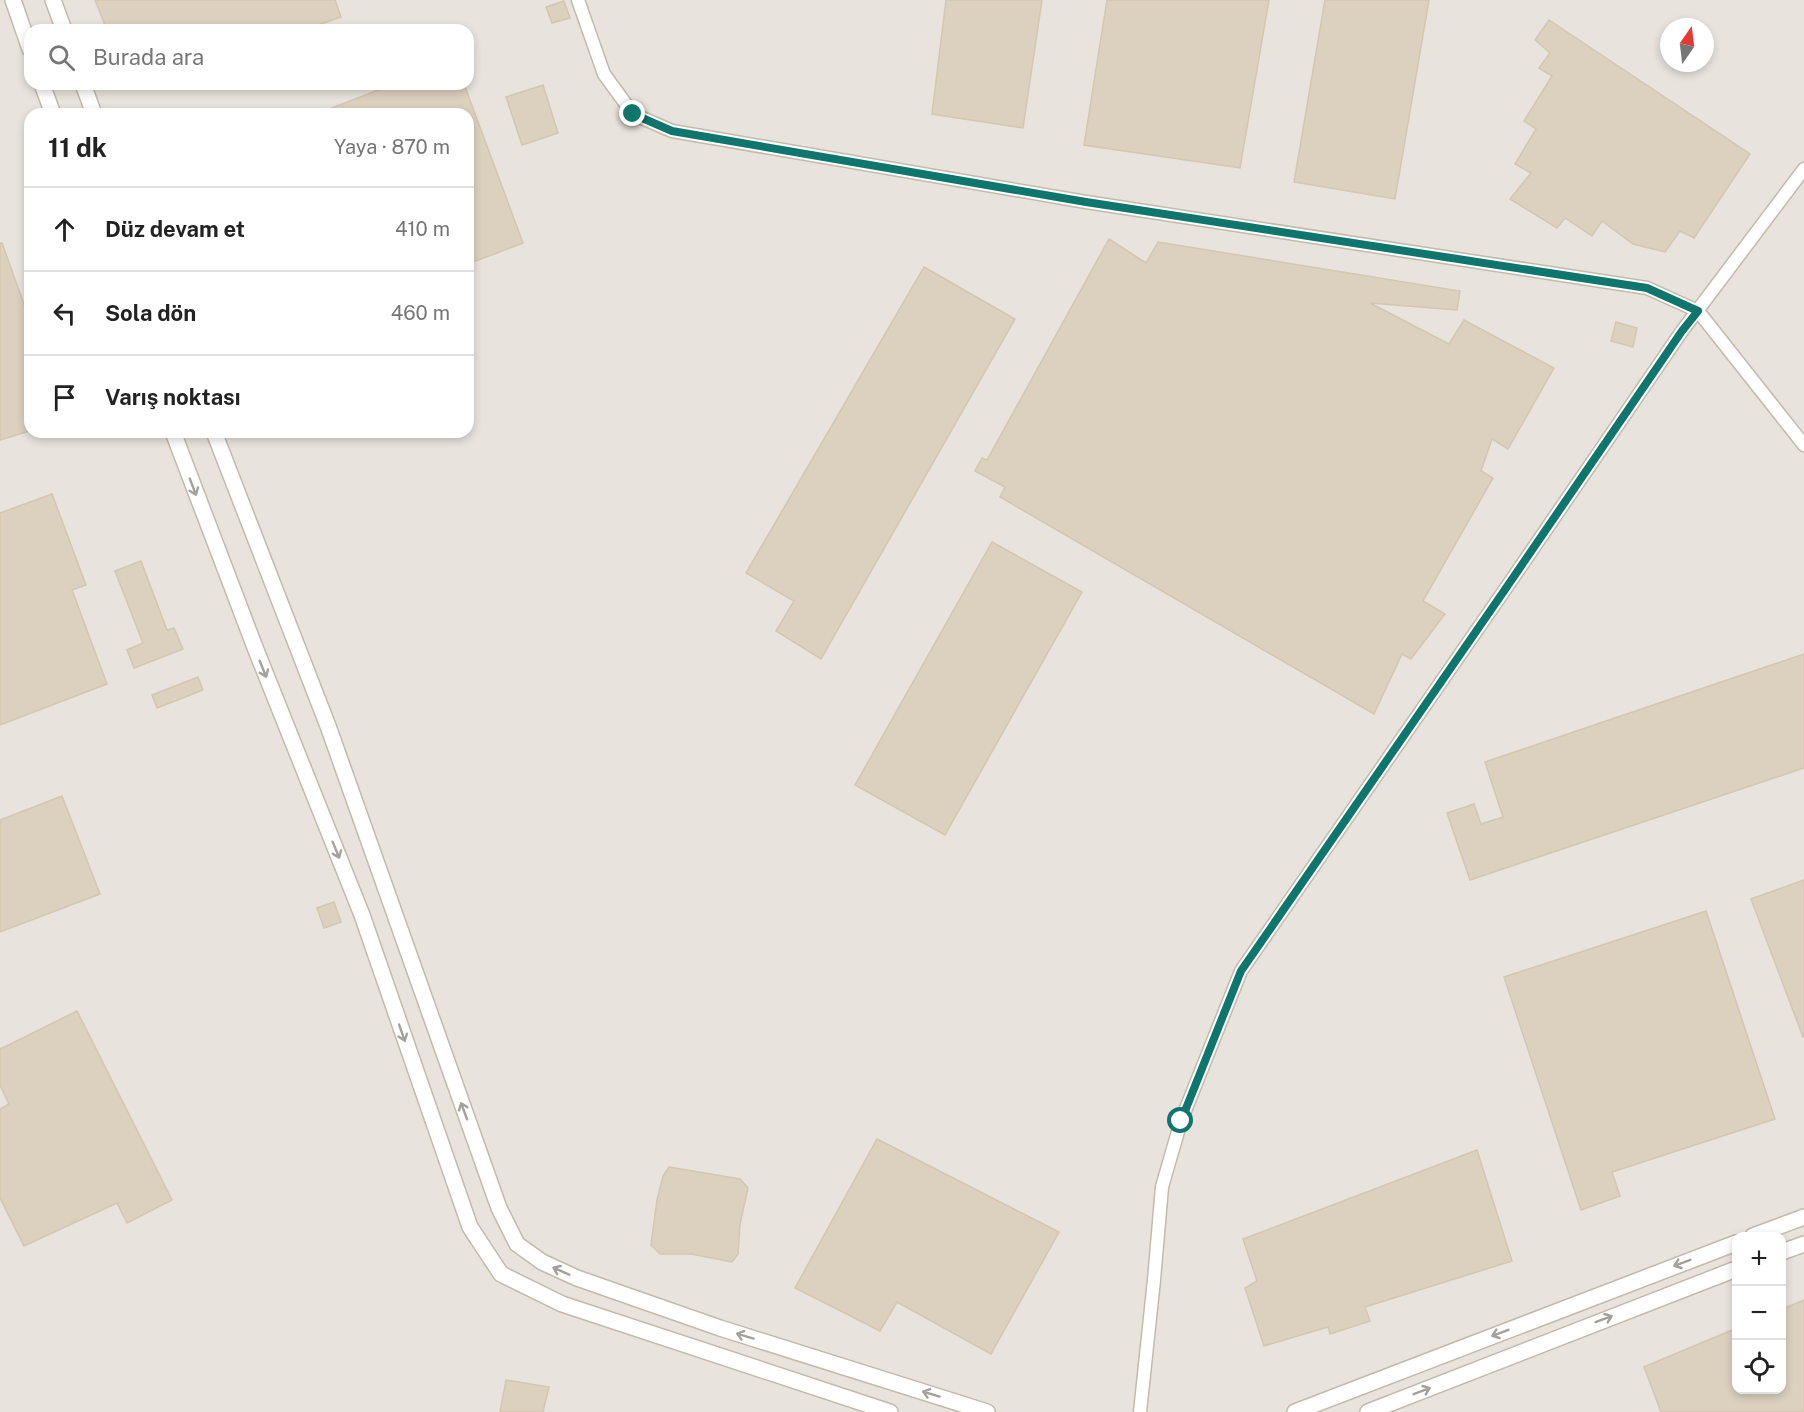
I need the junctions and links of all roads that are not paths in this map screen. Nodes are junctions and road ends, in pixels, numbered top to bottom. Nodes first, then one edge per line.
1 (13, 0) edge
2 (53, 0) edge
3 (578, 0) edge
4 (62, 24) edge
5 (24, 32) edge
6 (44, 90) edge
7 (85, 90) edge
8 (51, 108) edge
9 (92, 108) edge
10 (1804, 169) edge
11 (1698, 311) junction
12 (175, 438) edge
13 (216, 438) edge
14 (1804, 445) edge
15 (1804, 1217) edge
16 (1764, 1232) edge
17 (1804, 1244) edge
18 (1732, 1245) edge
19 (1786, 1251) edge
20 (1732, 1271) edge
21 (890, 1412) edge
22 (987, 1412) edge
23 (1140, 1412) edge
24 (1295, 1412) edge
25 (1368, 1412) edge

1 - 5 street
2 - 4 street
3 - 11 street
6 - 8 street
7 - 9 street
10 - 11 street
11 - 14 street
11 - 23 street
12 -> 21 street
22 -> 13 street
15 - 16 street
17 - 19 street
18 -> 24 street
25 -> 20 street

